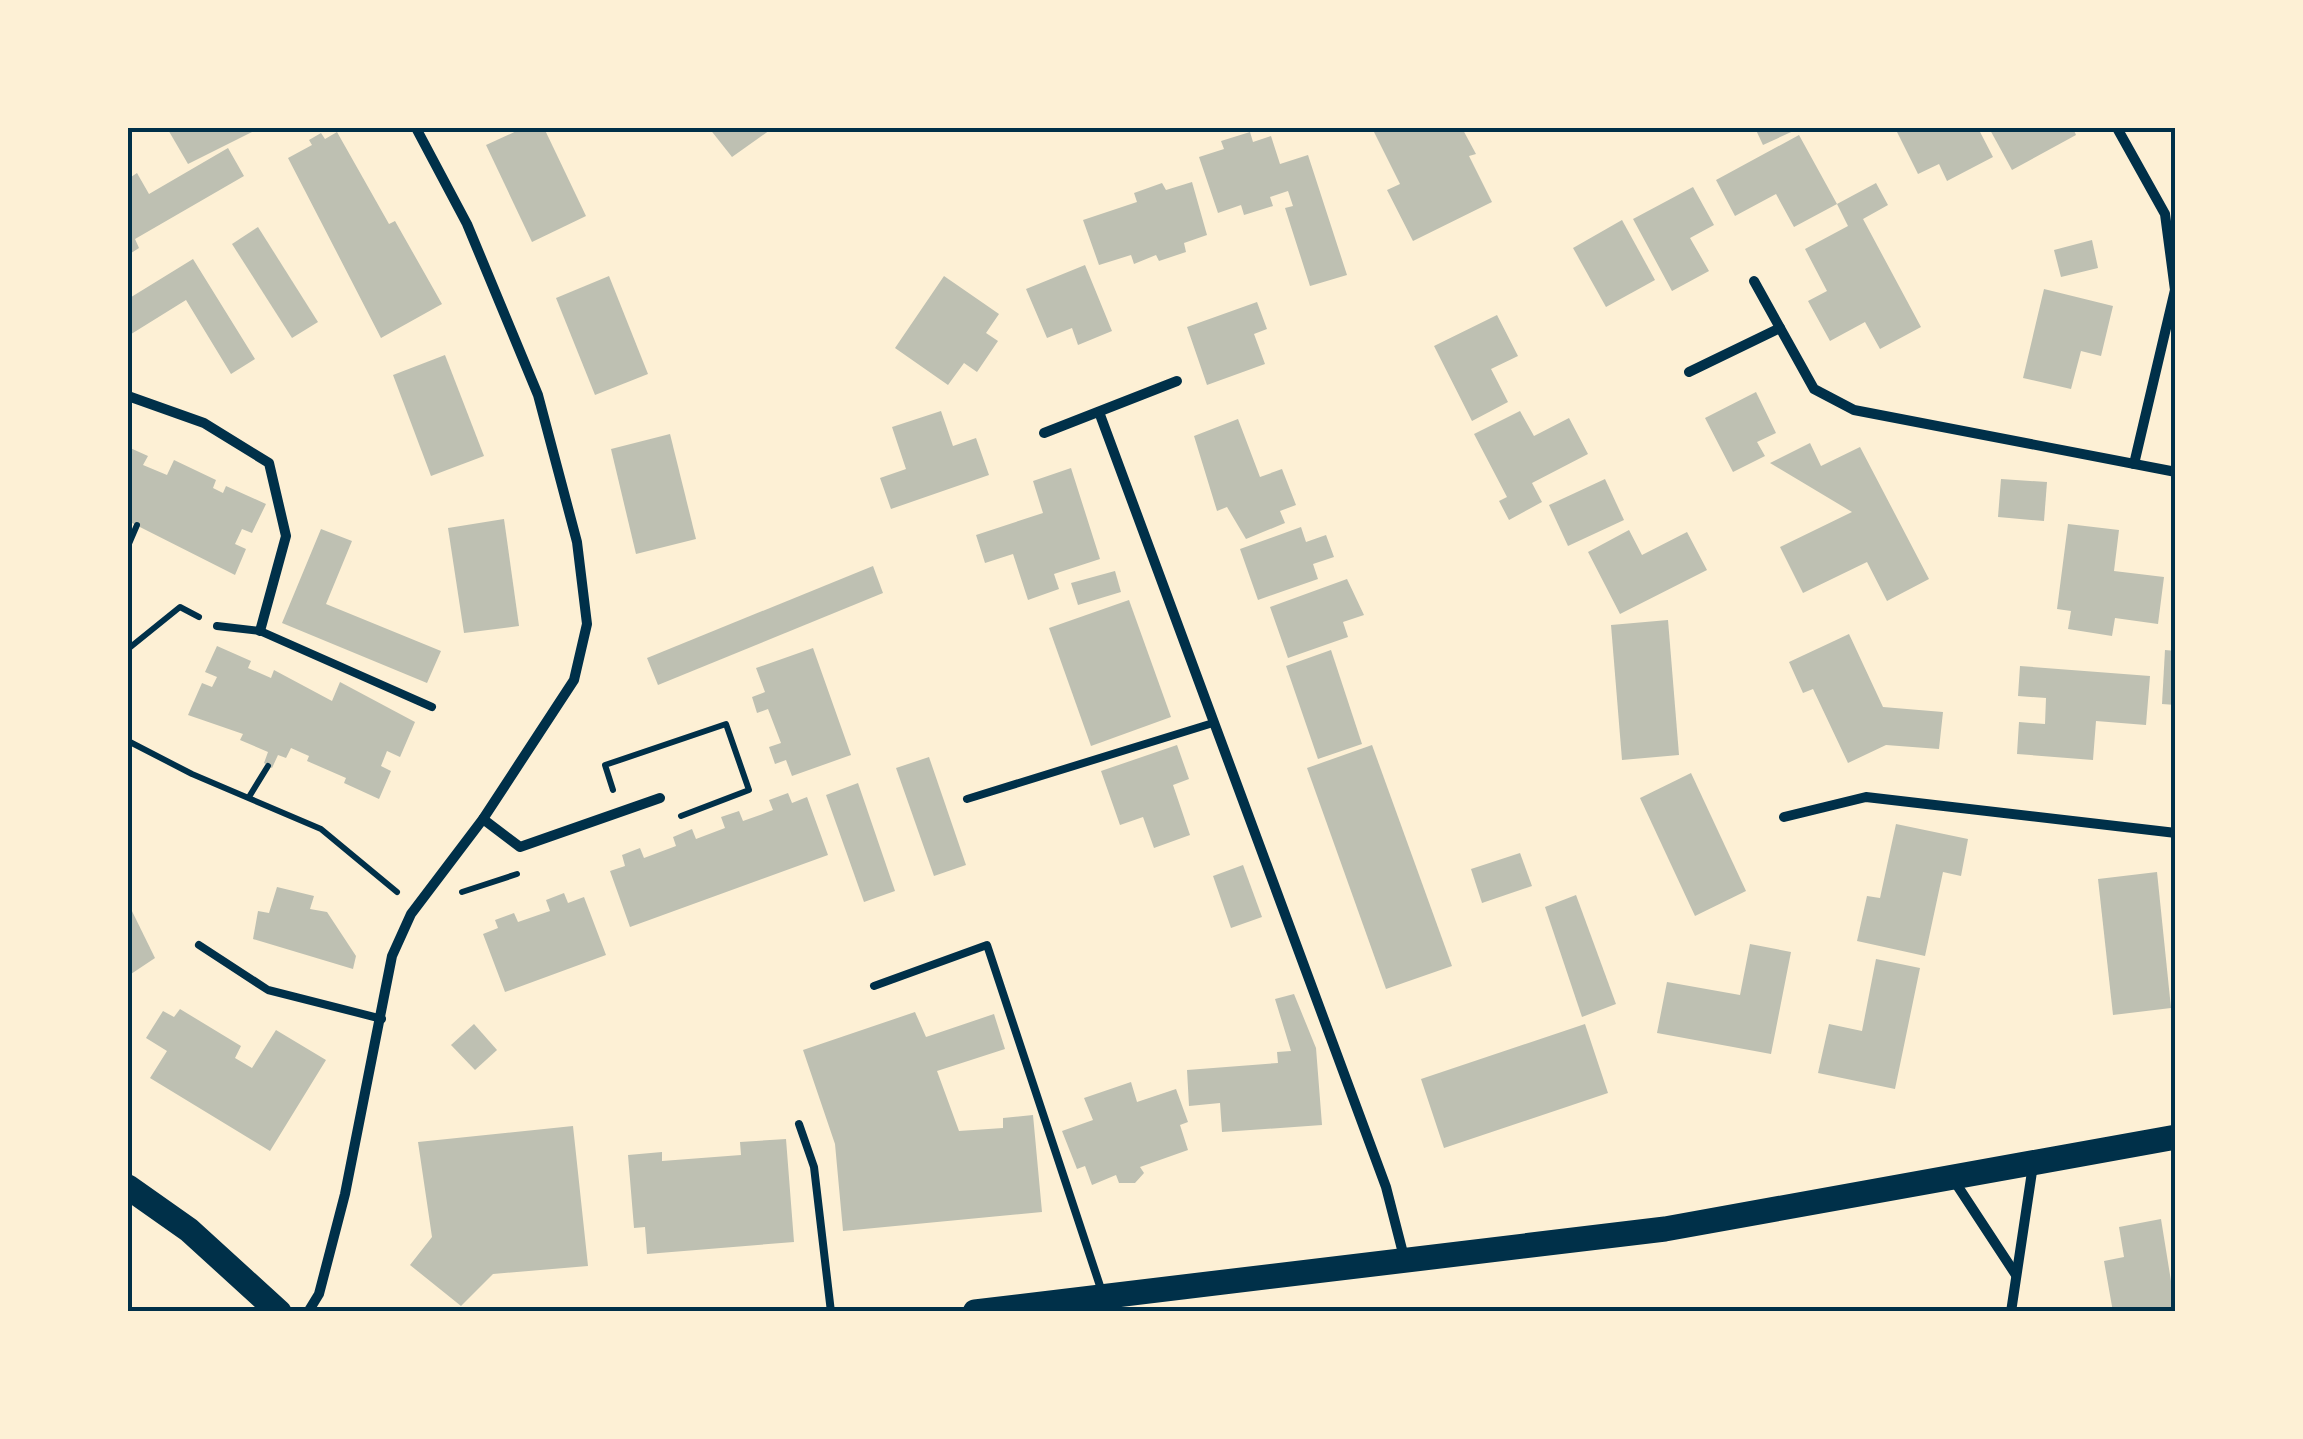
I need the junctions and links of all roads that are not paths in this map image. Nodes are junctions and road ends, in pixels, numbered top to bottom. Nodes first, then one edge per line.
1 (416, 128) edge
2 (2118, 128) edge
3 (1754, 281) dead end
4 (1780, 328) junction
5 (1689, 372) dead end
6 (1177, 381) dead end
7 (128, 396) edge
8 (1098, 412) junction
9 (1044, 433) dead end
10 (2134, 464) junction
11 (2176, 472) edge
12 (216, 626) road end
13 (260, 630) junction
14 (432, 707) dead end
15 (1213, 723) junction
16 (660, 798) dead end
17 (967, 799) dead end
18 (1784, 818) dead end
19 (483, 819) junction
20 (2176, 833) edge
21 (199, 944) dead end
22 (874, 986) dead end
23 (382, 1020) junction
24 (799, 1124) dead end
25 (2176, 1137) edge
26 (2033, 1164) junction
27 (1952, 1178) junction
28 (128, 1187) edge
29 (1405, 1261) junction
30 (2016, 1275) junction
31 (1104, 1296) junction
32 (279, 1312) edge
33 (308, 1312) edge
34 (831, 1312) edge
35 (975, 1312) edge
36 (2011, 1312) edge

1 - 19 street
2 - 10 street
3 - 4 street
4 - 5 street
4 - 10 street
6 - 8 street
7 - 13 street
8 - 9 street
8 - 15 street
10 - 11 street
12 - 13 lane
13 - 14 lane
15 - 17 lane
15 - 29 street
16 - 19 street
18 - 20 street
19 - 23 street
21 - 23 lane
22 - 31 lane
23 - 33 street
24 - 34 lane
25 - 26 main road
26 - 27 main road
26 - 30 street
27 - 29 main road
27 - 30 street
28 - 32 main road
29 - 31 main road
30 - 36 street
31 - 35 main road

